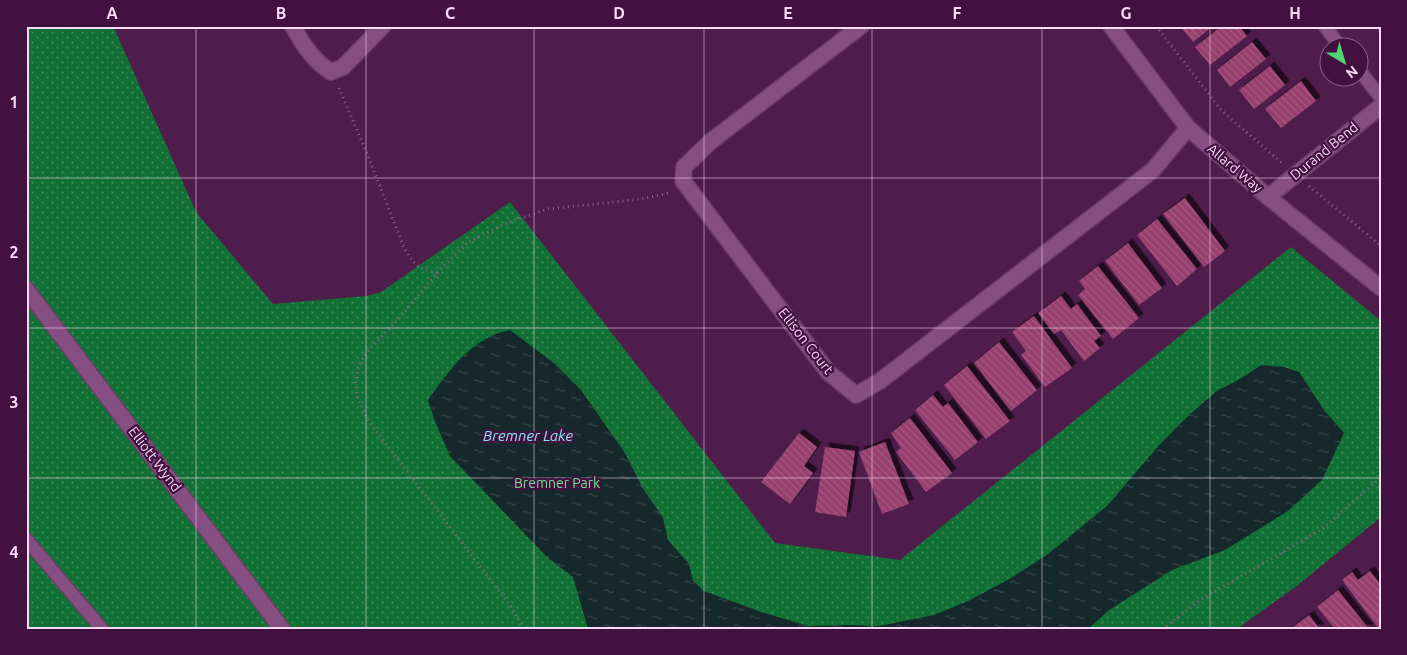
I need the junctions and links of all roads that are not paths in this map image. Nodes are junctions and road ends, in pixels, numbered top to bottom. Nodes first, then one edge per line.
1 (293, 26) edge
2 (383, 26) edge
3 (861, 26) edge
4 (1111, 26) edge
5 (1325, 26) edge
6 (1334, 38) edge
7 (1370, 84) edge
8 (1381, 98) edge
9 (1381, 106) edge
10 (1188, 128) junction
11 (1268, 197) junction
12 (1381, 288) edge
13 (26, 289) edge
14 (26, 539) edge
15 (102, 629) edge
16 (282, 629) edge

1 - 2 street
3 - 10 street, Ellison Court
4 - 10 street, Allard Way
5 - 6 lane
7 - 8 lane
9 - 11 street, Durand Bend
10 - 11 street, Allard Way
11 - 12 street, Allard Way
13 - 16 street, Elliott Wynd
14 - 15 lane

